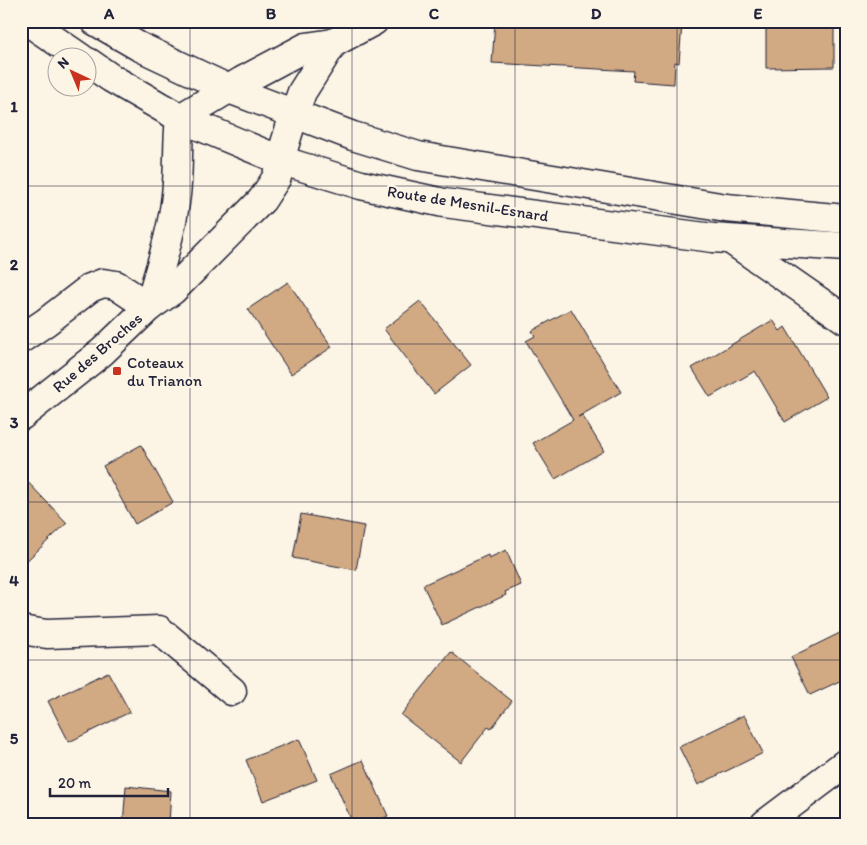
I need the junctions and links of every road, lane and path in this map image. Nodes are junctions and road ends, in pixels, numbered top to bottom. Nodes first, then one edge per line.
1 (27, 21) edge
2 (95, 21) edge
3 (374, 21) edge
4 (333, 43) junction
5 (66, 48) edge
6 (98, 69) edge
7 (229, 89) junction
8 (294, 114) junction
9 (180, 118) junction
10 (280, 160) junction
11 (846, 219) edge
12 (731, 240) junction
13 (846, 247) edge
14 (149, 307) junction
15 (846, 320) edge
16 (21, 339) edge
17 (21, 416) edge
18 (21, 630) edge
19 (232, 691) dead end
20 (846, 763) edge
21 (765, 824) edge

1 - 5 main road
2 - 7 main road
3 - 4 main road
4 - 7 main road
4 - 8 main road, Rue des Broches
6 - 9 main road, Route de Mesnil-Esnard
7 - 8 main road
7 - 9 main road
8 - 10 main road, Rue des Broches
8 - 11 main road
9 - 10 main road, Route de Mesnil-Esnard
9 - 14 main road
10 - 12 main road, Route de Mesnil-Esnard
10 - 14 main road, Rue des Broches
12 - 13 main road, Route de Mesnil-Esnard
12 - 15 main road
14 - 16 main road
14 - 17 main road, Rue des Broches
18 - 19 main road
20 - 21 main road

